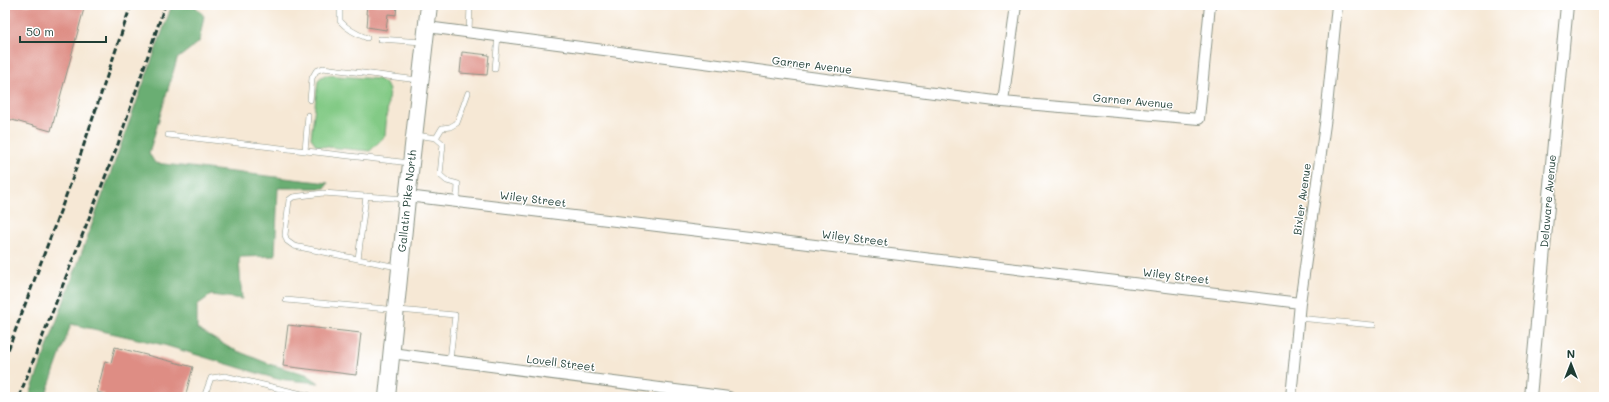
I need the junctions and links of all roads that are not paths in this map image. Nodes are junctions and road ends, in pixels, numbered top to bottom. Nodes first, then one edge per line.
1 (340, 5) edge
2 (429, 5) edge
3 (470, 5) edge
4 (1016, 5) edge
5 (1210, 5) edge
6 (1337, 5) edge
7 (1567, 5) edge
8 (427, 26) junction
9 (468, 32) junction
10 (498, 36) junction
11 (367, 38) dead end
12 (380, 39) dead end
13 (425, 43) junction
14 (496, 69) dead end
15 (420, 80) junction
16 (468, 93) dead end
17 (310, 100) dead end
18 (1003, 102) junction
19 (308, 115) dead end
20 (168, 135) dead end
21 (414, 135) junction
22 (436, 138) junction
23 (305, 151) junction
24 (411, 163) junction
25 (366, 196) junction
26 (407, 197) junction
27 (457, 202) junction
28 (358, 259) junction
29 (399, 267) junction
30 (286, 300) dead end
31 (1300, 303) junction
32 (395, 310) junction
33 (1298, 318) junction
34 (1374, 325) dead end
35 (391, 353) junction
36 (450, 360) junction
37 (204, 397) edge
38 (316, 397) edge
39 (387, 397) edge
40 (729, 397) edge
41 (1291, 397) edge
42 (1530, 397) edge

1 - 11 lane
2 - 8 main road, Gallatin Pike North
3 - 9 lane
4 - 18 street
5 - 18 street, Garner Avenue
6 - 31 street, Bixler Avenue
7 - 42 street, Delaware Avenue
8 - 9 street, Garner Avenue
8 - 13 main road, Gallatin Pike North
9 - 10 street, Garner Avenue
10 - 14 lane
10 - 18 street, Garner Avenue
12 - 13 lane
13 - 15 main road, Gallatin Pike North
15 - 17 lane
15 - 21 main road, Gallatin Pike North
16 - 22 lane
19 - 23 lane
20 - 23 lane
21 - 22 lane
21 - 24 main road, Gallatin Pike North
22 - 27 lane
23 - 24 lane
24 - 26 main road, Gallatin Pike North
25 - 26 lane
25 - 28 lane
25 - 28 lane
26 - 27 street, Wiley Street
26 - 29 main road, Gallatin Pike North
27 - 31 street, Wiley Street
28 - 29 lane
29 - 32 main road, Gallatin Pike North
30 - 32 lane
31 - 33 street, Bixler Avenue
32 - 35 main road, Gallatin Pike North
32 - 36 lane
33 - 34 lane
33 - 41 street, Bixler Avenue
35 - 36 street, Lovell Street
35 - 39 main road, Gallatin Pike North
36 - 40 street, Lovell Street
37 - 38 lane

